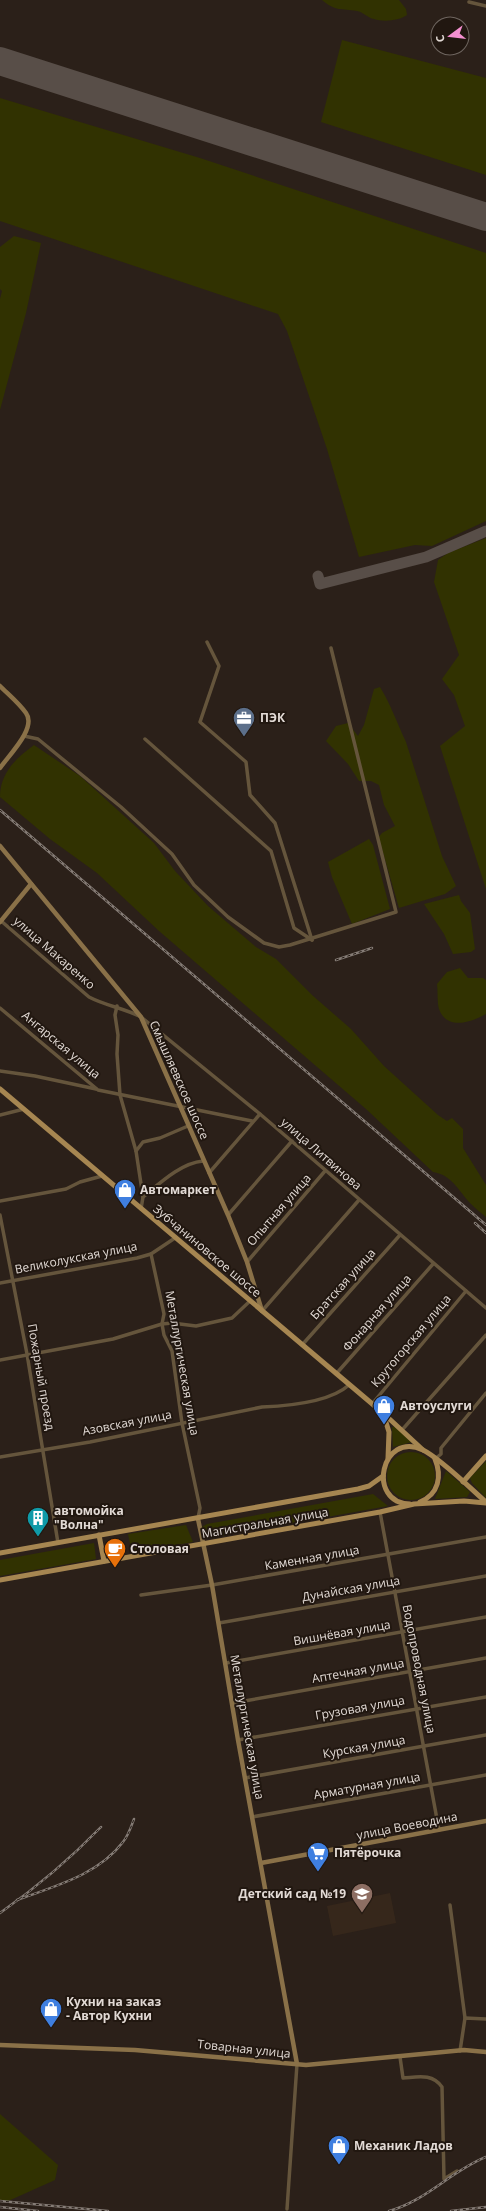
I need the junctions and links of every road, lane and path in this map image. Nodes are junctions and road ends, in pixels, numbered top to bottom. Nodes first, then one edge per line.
1 (469, 2) dead end
2 (486, 6) edge
3 (207, 642) dead end
4 (331, 648) dead end
5 (0, 686) edge
6 (24, 736) junction
7 (144, 739) dead end
8 (0, 768) edge
9 (0, 846) edge
10 (31, 884) junction
11 (0, 921) edge
12 (312, 940) junction
13 (117, 1006) junction
14 (0, 1008) edge
15 (141, 1017) junction
16 (0, 1071) edge
17 (0, 1089) edge
18 (98, 1090) junction
19 (120, 1094) junction
20 (181, 1108) junction
21 (24, 1109) junction
22 (260, 1114) junction
23 (0, 1115) edge
24 (252, 1121) junction
25 (188, 1126) junction
26 (292, 1141) junction
27 (136, 1151) junction
28 (203, 1161) junction
29 (325, 1171) junction
30 (209, 1172) junction
31 (102, 1176) junction
32 (143, 1196) junction
33 (359, 1200) junction
34 (0, 1201) edge
35 (141, 1209) junction
36 (0, 1215) edge
37 (228, 1216) junction
38 (400, 1235) junction
39 (175, 1238) junction
40 (151, 1254) junction
41 (247, 1262) junction
42 (433, 1264) junction
43 (13, 1280) junction
44 (0, 1283) edge
45 (466, 1291) junction
46 (250, 1301) junction
47 (486, 1308) edge
48 (262, 1311) junction
49 (162, 1324) junction
50 (486, 1335) edge
51 (301, 1345) junction
52 (27, 1354) junction
53 (0, 1360) edge
54 (336, 1374) junction
55 (348, 1385) junction
56 (486, 1393) edge
57 (372, 1404) junction
58 (383, 1413) junction
59 (182, 1423) junction
60 (402, 1430) junction
61 (44, 1449) junction
62 (423, 1450) junction
63 (486, 1456) edge
64 (0, 1457) edge
65 (388, 1458) junction
66 (435, 1459) junction
67 (383, 1476) junction
68 (463, 1482) junction
69 (486, 1503) edge
70 (414, 1504) junction
71 (380, 1512) junction
72 (198, 1519) junction
73 (99, 1535) junction
74 (486, 1537) edge
75 (58, 1543) junction
76 (204, 1544) junction
77 (0, 1553) edge
78 (388, 1554) junction
79 (104, 1561) junction
80 (486, 1576) edge
81 (0, 1580) edge
82 (212, 1585) junction
83 (394, 1591) junction
84 (141, 1595) dead end
85 (486, 1617) edge
86 (219, 1623) junction
87 (402, 1632) junction
88 (486, 1658) edge
89 (226, 1663) junction
90 (410, 1672) junction
91 (486, 1697) edge
92 (233, 1703) junction
93 (416, 1709) junction
94 (486, 1735) edge
95 (238, 1740) junction
96 (424, 1747) junction
97 (486, 1775) edge
98 (245, 1778) junction
99 (431, 1785) junction
100 (252, 1817) junction
101 (486, 1821) edge
102 (439, 1830) junction
103 (261, 1863) junction
104 (450, 1905) dead end
105 (465, 2018) junction
106 (486, 2019) edge
107 (0, 2045) edge
108 (460, 2051) junction
109 (486, 2052) edge
110 (400, 2057) junction
111 (298, 2064) junction
112 (457, 2171) dead end
113 (287, 2209) dead end

1 - 2 street
3 - 12 street
4 - 12 street
5 - 6 street
6 - 8 street
6 - 12 street
7 - 12 street
9 - 10 street, Смышляевское шоссе
10 - 11 street
10 - 15 street, Смышляевское шоссе
11 - 13 street, улица Макаренко
13 - 15 street, улица Макаренко
13 - 19 street
14 - 18 street, Ангарская улица
15 - 20 street, Смышляевское шоссе
15 - 22 street, улица Литвинова
16 - 18 street
17 - 21 main road, Зубчаниновское шоссе
18 - 19 street, Ангарская улица
19 - 20 street, Ангарская улица
19 - 27 street
20 - 24 street, Ангарская улица
20 - 25 street, Смышляевское шоссе
21 - 23 street
21 - 31 main road, Зубчаниновское шоссе
22 - 24 street
22 - 26 street, улица Литвинова
24 - 30 street
25 - 27 street
25 - 28 street, Смышляевское шоссе
26 - 29 street, улица Литвинова
26 - 37 street
27 - 32 street
28 - 30 street, Смышляевское шоссе
28 - 32 street
29 - 33 street, улица Литвинова
29 - 41 street, Опытная улица
30 - 37 street, Смышляевское шоссе
31 - 34 street
31 - 35 main road, Зубчаниновское шоссе
32 - 35 street
33 - 38 street, улица Литвинова
33 - 48 street
35 - 39 main road, Зубчаниновское шоссе
36 - 43 street, Пожарный проезд
37 - 41 street, Смышляевское шоссе
38 - 42 street, улица Литвинова
38 - 51 street, Братская улица
39 - 40 street, Великолукская улица
39 - 46 main road, Зубчаниновское шоссе
40 - 43 street, Великолукская улица
40 - 49 street, Металлургическая улица
41 - 48 street, Смышляевское шоссе
42 - 45 street, улица Литвинова
42 - 54 street, Фонарная улица
43 - 44 street, Великолукская улица
43 - 52 street, Пожарный проезд
45 - 47 street, улица Литвинова
45 - 57 street, Крутогорская улица
46 - 48 main road, Зубчаниновское шоссе
46 - 49 street
48 - 51 main road, Зубчаниновское шоссе
49 - 52 street
49 - 59 street, Металлургическая улица
50 - 60 street
51 - 54 main road, Зубчаниновское шоссе
52 - 53 street
52 - 61 street, Пожарный проезд
54 - 55 main road, Зубчаниновское шоссе
55 - 57 main road, Зубчаниновское шоссе
55 - 59 street, Азовская улица
56 - 66 street
57 - 58 main road, Зубчаниновское шоссе
58 - 60 main road, Зубчаниновское шоссе
58 - 65 main road
59 - 61 street, Азовская улица
59 - 72 street, Металлургическая улица
60 - 62 main road, Зубчаниновское шоссе
61 - 64 street, Азовская улица
61 - 75 street, Пожарный проезд
62 - 65 main road
62 - 66 main road
63 - 68 main road
65 - 67 main road
66 - 68 main road
66 - 70 main road
67 - 70 main road
67 - 72 main road, Магистральная улица
68 - 69 main road
69 - 70 main road
70 - 71 main road, Магистральная улица
71 - 76 main road, Магистральная улица
71 - 78 street, Водопроводная улица
72 - 73 main road, Магистральная улица
72 - 76 street, Металлургическая улица
73 - 75 main road, Магистральная улица
73 - 79 main road
74 - 78 street, Каменная улица
75 - 77 main road, Магистральная улица
76 - 79 main road, Магистральная улица
76 - 82 street, Металлургическая улица
78 - 82 street, Каменная улица
78 - 83 street, Водопроводная улица
79 - 81 main road, Магистральная улица
80 - 83 street, Дунайская улица
82 - 84 street, Каменная улица
82 - 86 street, Металлургическая улица
83 - 86 street, Дунайская улица
83 - 87 street, Водопроводная улица
85 - 87 street, Вишнёвая улица
86 - 89 street, Металлургическая улица
87 - 89 street, Вишнёвая улица
87 - 90 street, Водопроводная улица
88 - 90 street, Аптечная улица
89 - 92 street, Металлургическая улица
90 - 92 street, Аптечная улица
90 - 93 street, Водопроводная улица
91 - 93 street, Грузовая улица
92 - 95 street, Металлургическая улица
93 - 95 street, Грузовая улица
93 - 96 street, Водопроводная улица
94 - 96 street, Курская улица
95 - 98 street, Металлургическая улица
96 - 98 street, Курская улица
96 - 99 street, Водопроводная улица
97 - 99 street, Арматурная улица
98 - 100 street, Металлургическая улица
99 - 100 street, Арматурная улица
99 - 102 street, Водопроводная улица
100 - 103 street, Металлургическая улица
101 - 102 street, улица Воеводина
102 - 103 street, улица Воеводина
103 - 111 street, Металлургическая улица
104 - 105 street
105 - 106 street
105 - 108 street
107 - 111 street, Товарная улица
108 - 109 street, Товарная улица
108 - 110 street, Товарная улица
110 - 111 street, Товарная улица
110 - 112 street
111 - 113 street, Металлургическая улица

